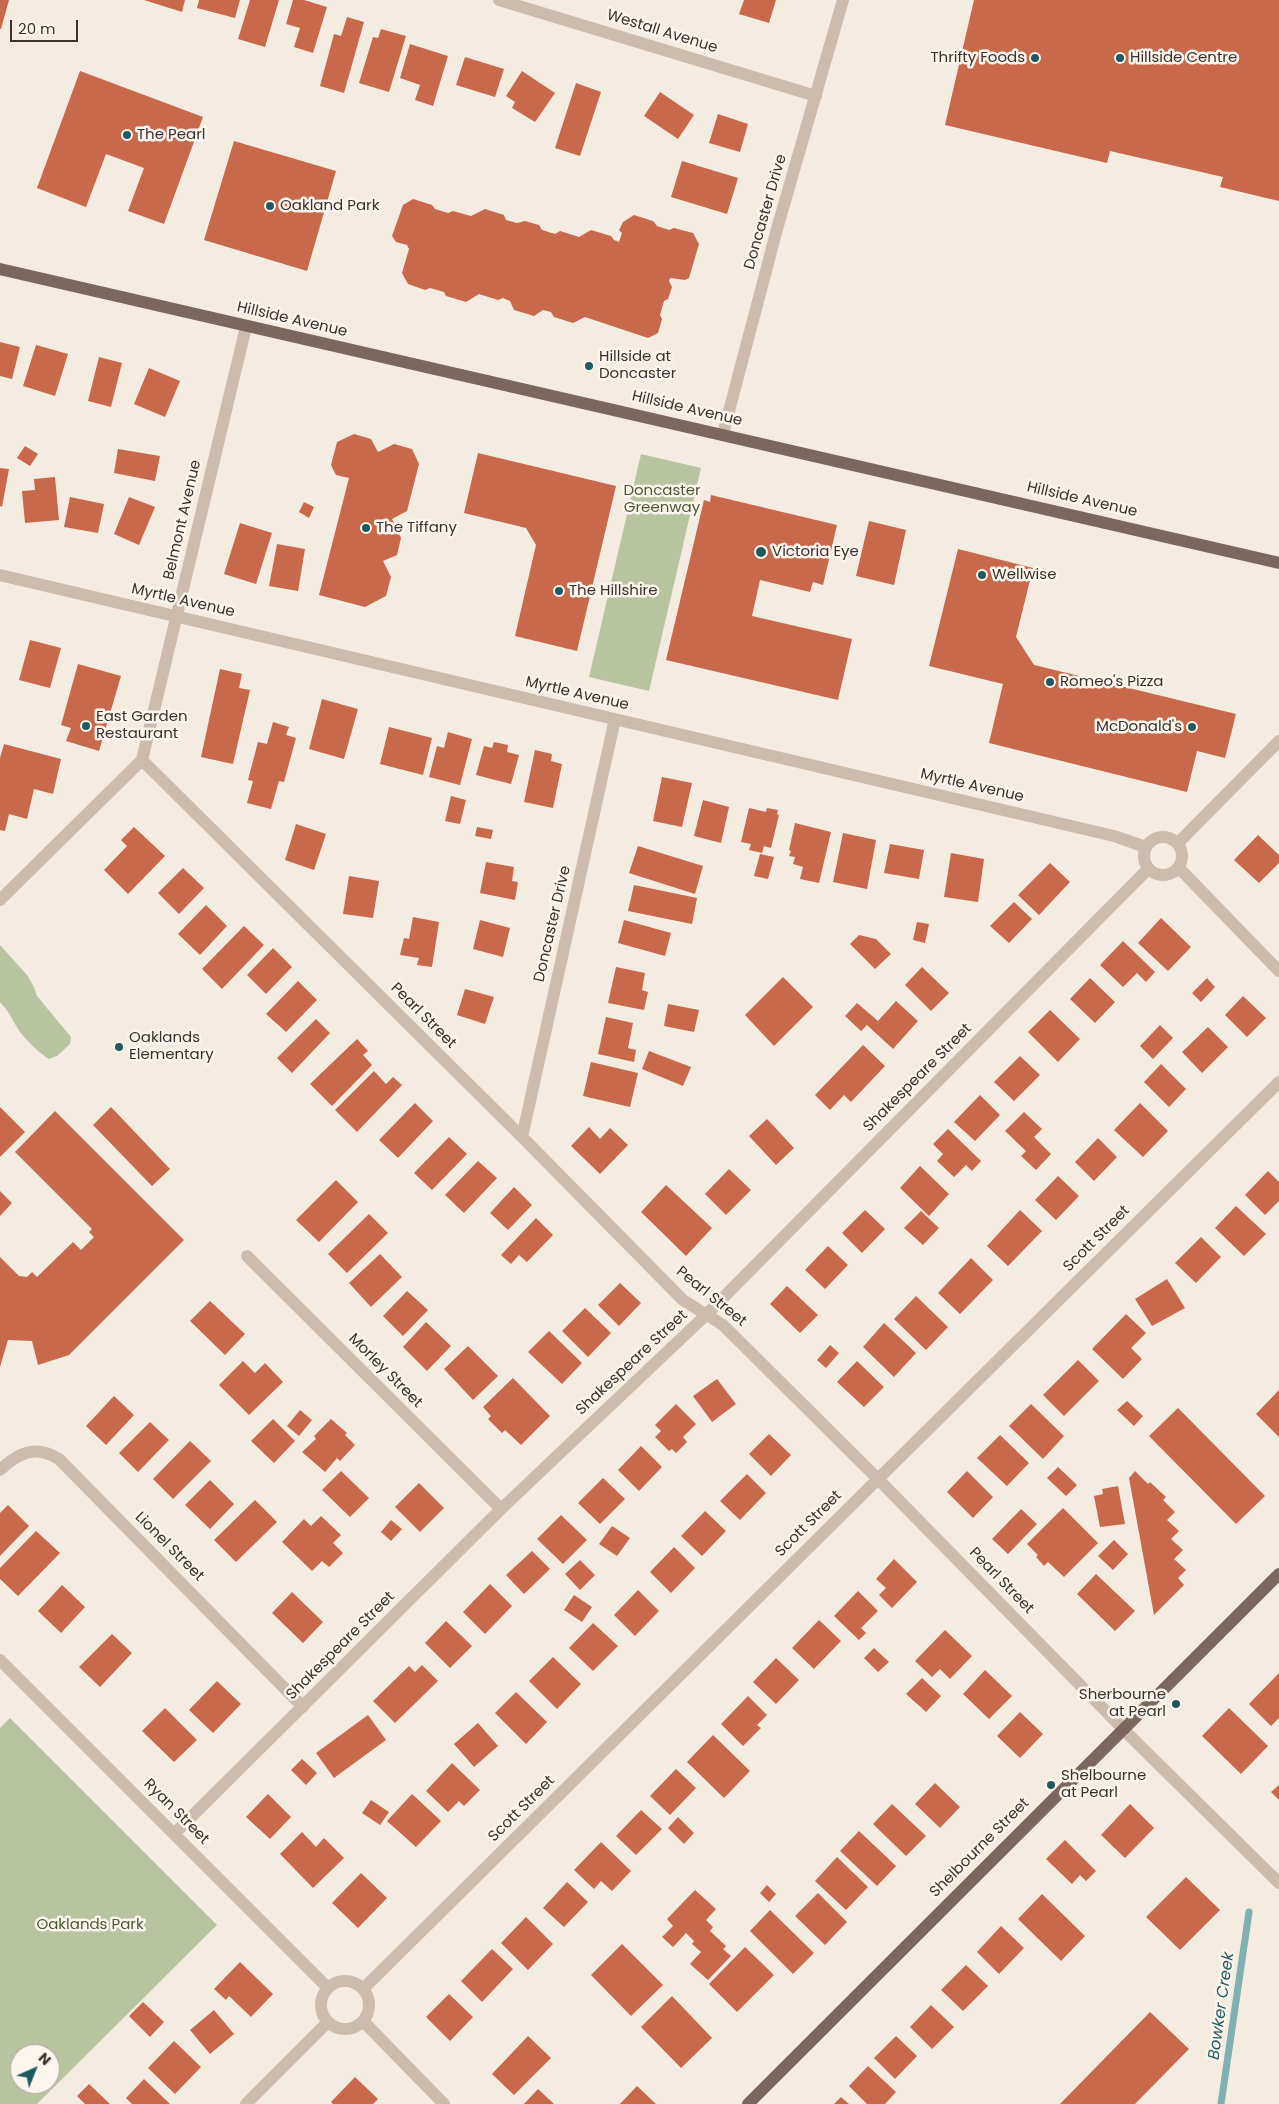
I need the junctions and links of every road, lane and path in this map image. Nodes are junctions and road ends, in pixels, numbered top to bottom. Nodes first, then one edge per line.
1 (499, 0) edge
2 (842, 0) edge
3 (816, 96) junction
4 (0, 269) edge
5 (246, 326) junction
6 (723, 434) junction
7 (1279, 563) edge
8 (0, 575) edge
9 (177, 616) junction
10 (615, 719) junction
11 (1279, 741) edge
12 (142, 760) junction
13 (1178, 843) junction
14 (1146, 847) junction
15 (1148, 868) junction
16 (1179, 868) junction
17 (3, 894) edge
18 (1279, 971) edge
19 (1279, 1082) edge
20 (522, 1136) junction
21 (247, 1256) dead end
22 (706, 1315) junction
23 (0, 1470) edge
24 (878, 1479) junction
25 (501, 1509) junction
26 (1279, 1574) edge
27 (0, 1660) edge
28 (304, 1706) junction
29 (1123, 1728) junction
30 (174, 1834) junction
31 (1279, 1882) edge
32 (328, 1988) junction
33 (363, 1989) junction
34 (363, 2021) junction
35 (327, 2023) junction
36 (246, 2104) edge
37 (444, 2104) edge
38 (748, 2104) edge

1 - 3 street, Westall Avenue
2 - 3 street, Doncaster Drive
3 - 6 street, Doncaster Drive
4 - 5 main road, Hillside Avenue
5 - 6 main road, Hillside Avenue
5 - 9 street, Belmont Avenue
6 - 7 main road, Hillside Avenue
8 - 9 street, Myrtle Avenue
9 - 10 street, Myrtle Avenue
9 - 12 street, Belmont Avenue
10 - 14 street, Myrtle Avenue
10 - 20 street, Doncaster Drive
11 - 13 street
12 - 17 street
12 - 20 street, Pearl Street
13 - 14 street
13 - 16 street
14 - 15 street
15 - 16 street
15 - 22 street, Shakespeare Street
16 - 18 street
19 - 24 street, Scott Street
20 - 22 street, Pearl Street
21 - 25 street, Morley Street
22 - 24 street, Pearl Street
22 - 25 street, Shakespeare Street
23 - 28 street, Lionel Street
24 - 29 street, Pearl Street
24 - 33 street, Scott Street
25 - 28 street, Shakespeare Street
26 - 29 main road, Shelbourne Street
27 - 30 street, Ryan Street
28 - 30 street, Shakespeare Street
29 - 31 street, Pearl Street
29 - 38 main road, Shelbourne Street
30 - 32 street, Ryan Street
32 - 33 street
32 - 35 street
33 - 34 street
34 - 35 street
34 - 37 street
35 - 36 street

